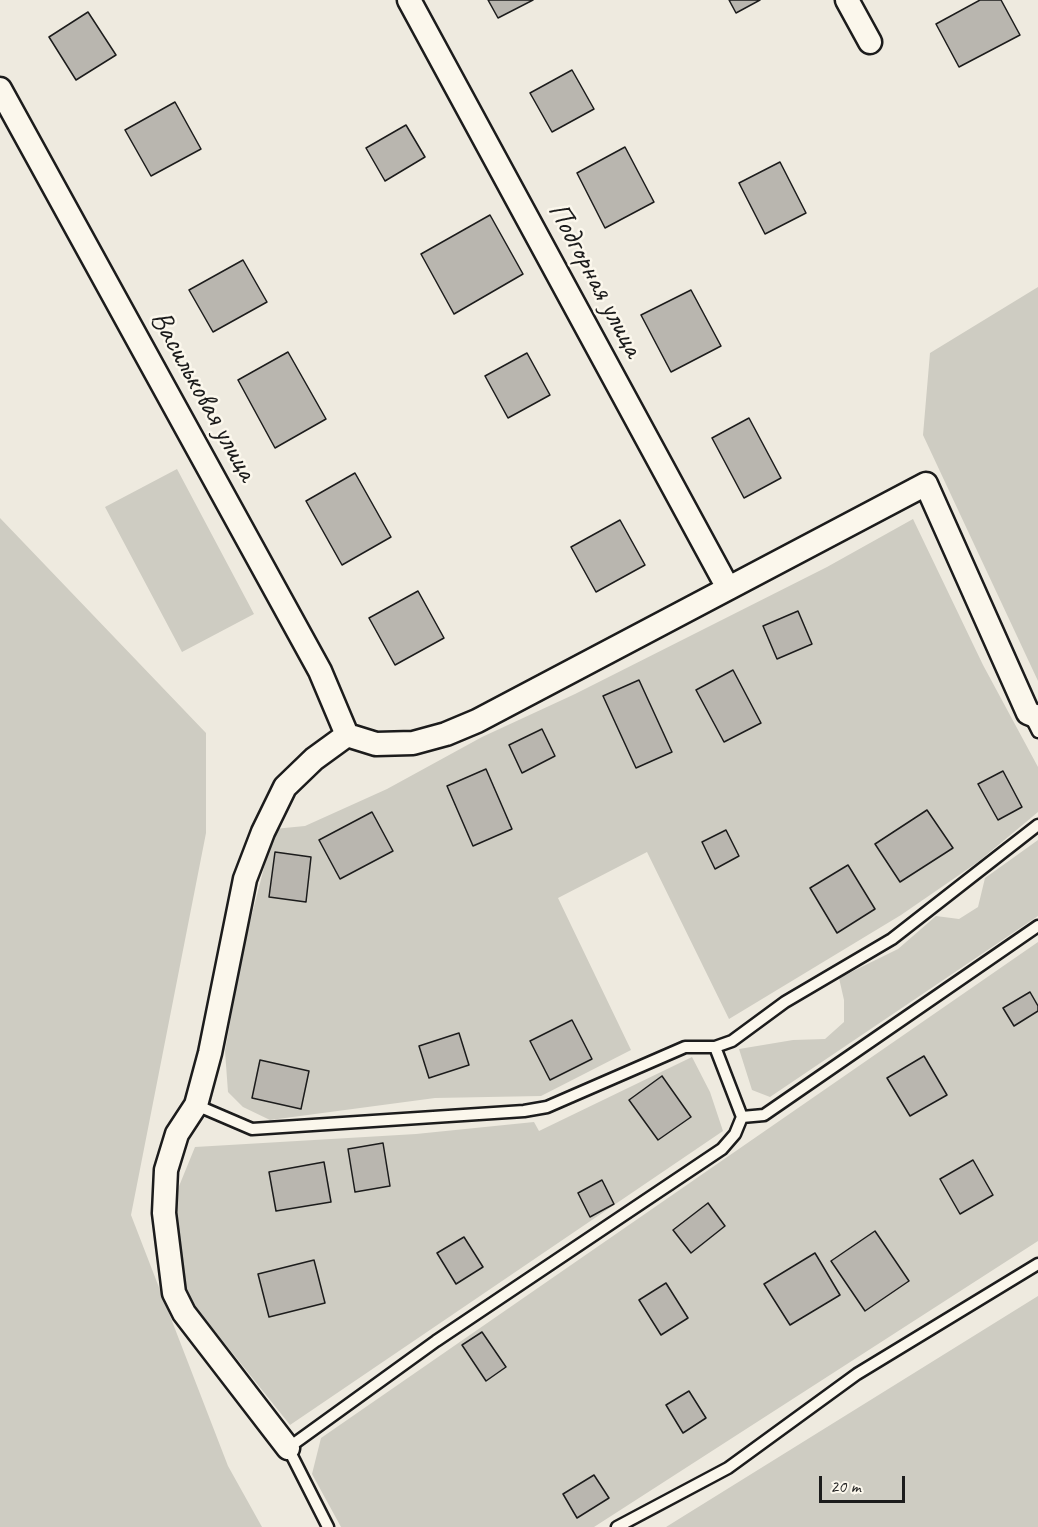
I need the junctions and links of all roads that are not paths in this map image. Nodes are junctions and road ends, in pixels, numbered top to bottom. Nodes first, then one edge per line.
1 (410, 0) edge
2 (847, 0) edge
3 (870, 42) dead end
4 (0, 89) edge
5 (728, 588) junction
6 (1035, 721) edge
7 (347, 735) junction
8 (1038, 825) edge
9 (1038, 926) edge
10 (715, 1047) junction
11 (196, 1105) junction
12 (742, 1117) junction
13 (1038, 1264) edge
14 (288, 1448) junction
15 (328, 1527) edge
16 (617, 1527) edge

1 - 5 street, Подгорная улица
2 - 3 street
4 - 7 street, Васильковая улица
5 - 6 street
5 - 7 street
7 - 11 street
8 - 10 lane
9 - 12 lane
10 - 11 lane
10 - 12 lane
11 - 14 street
12 - 14 lane
13 - 16 lane
14 - 15 lane

